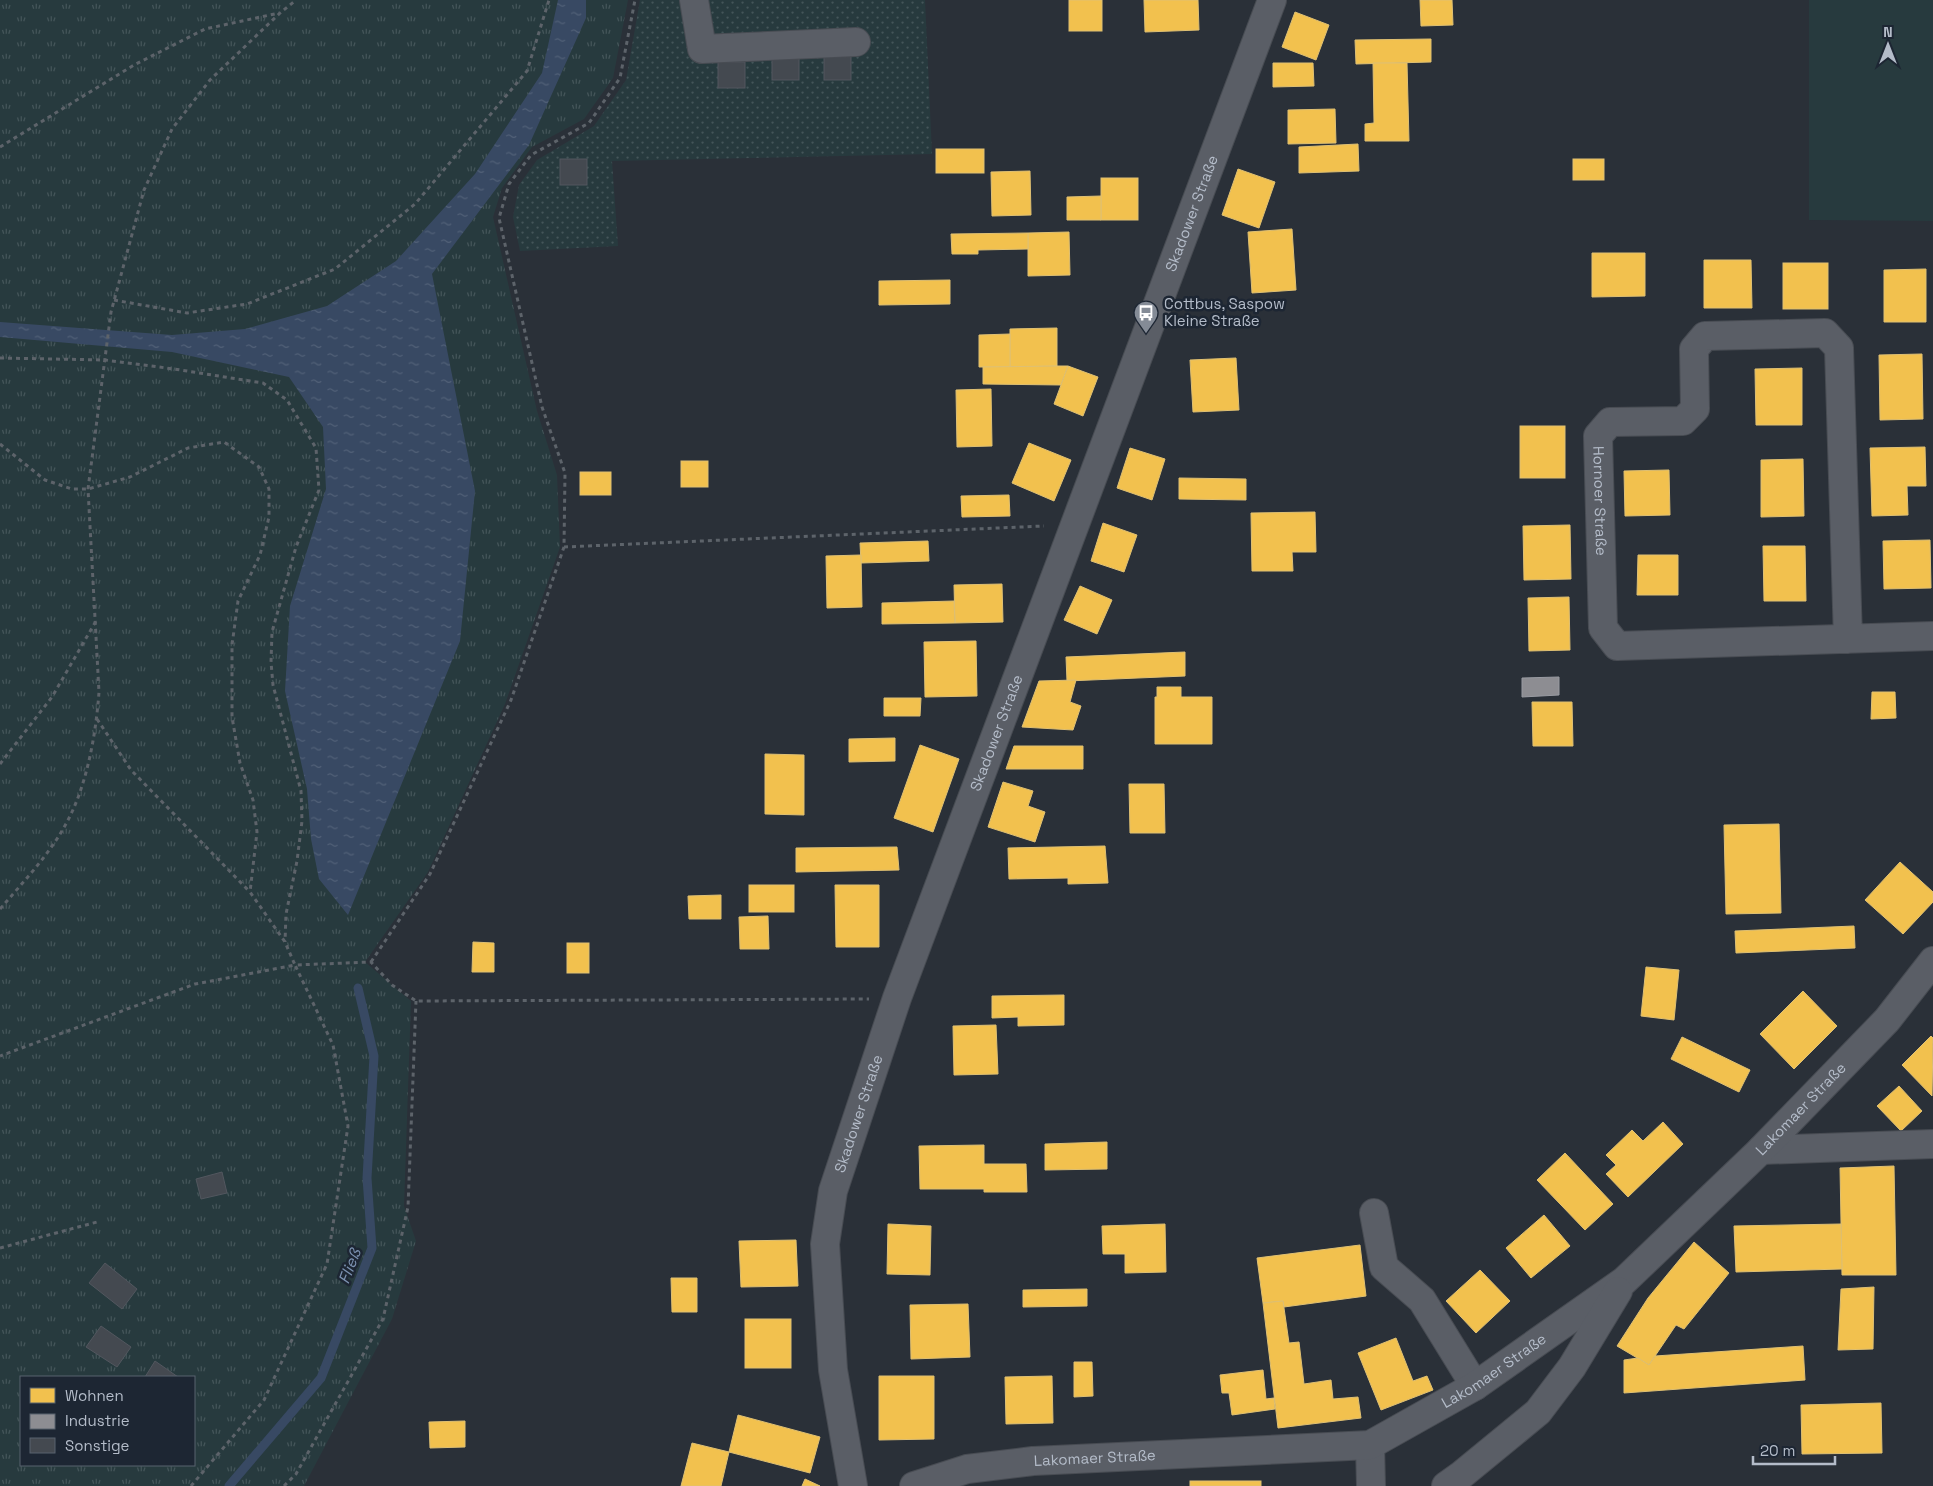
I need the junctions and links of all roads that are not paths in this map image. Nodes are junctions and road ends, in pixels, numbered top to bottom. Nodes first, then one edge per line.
1 (694, 0) edge
2 (1272, 0) edge
3 (856, 42) dead end
4 (1933, 636) edge
5 (1848, 638) junction
6 (1933, 962) edge
7 (1933, 1144) edge
8 (1760, 1150) junction
9 (1374, 1213) dead end
10 (1624, 1281) junction
11 (1475, 1386) junction
12 (1370, 1445) junction
13 (852, 1486) edge
14 (914, 1486) edge
15 (1371, 1486) edge
16 (1446, 1486) edge

1 - 3 street
2 - 13 street, Skadower Straße
4 - 5 street, Hornoer Straße
5 - 5 street, Hornoer Straße
6 - 8 street, Lakomaer Straße
7 - 8 street
8 - 10 street, Lakomaer Straße
9 - 11 street
10 - 11 street, Lakomaer Straße
10 - 16 street
11 - 12 street, Lakomaer Straße
12 - 14 street, Lakomaer Straße
12 - 15 street

